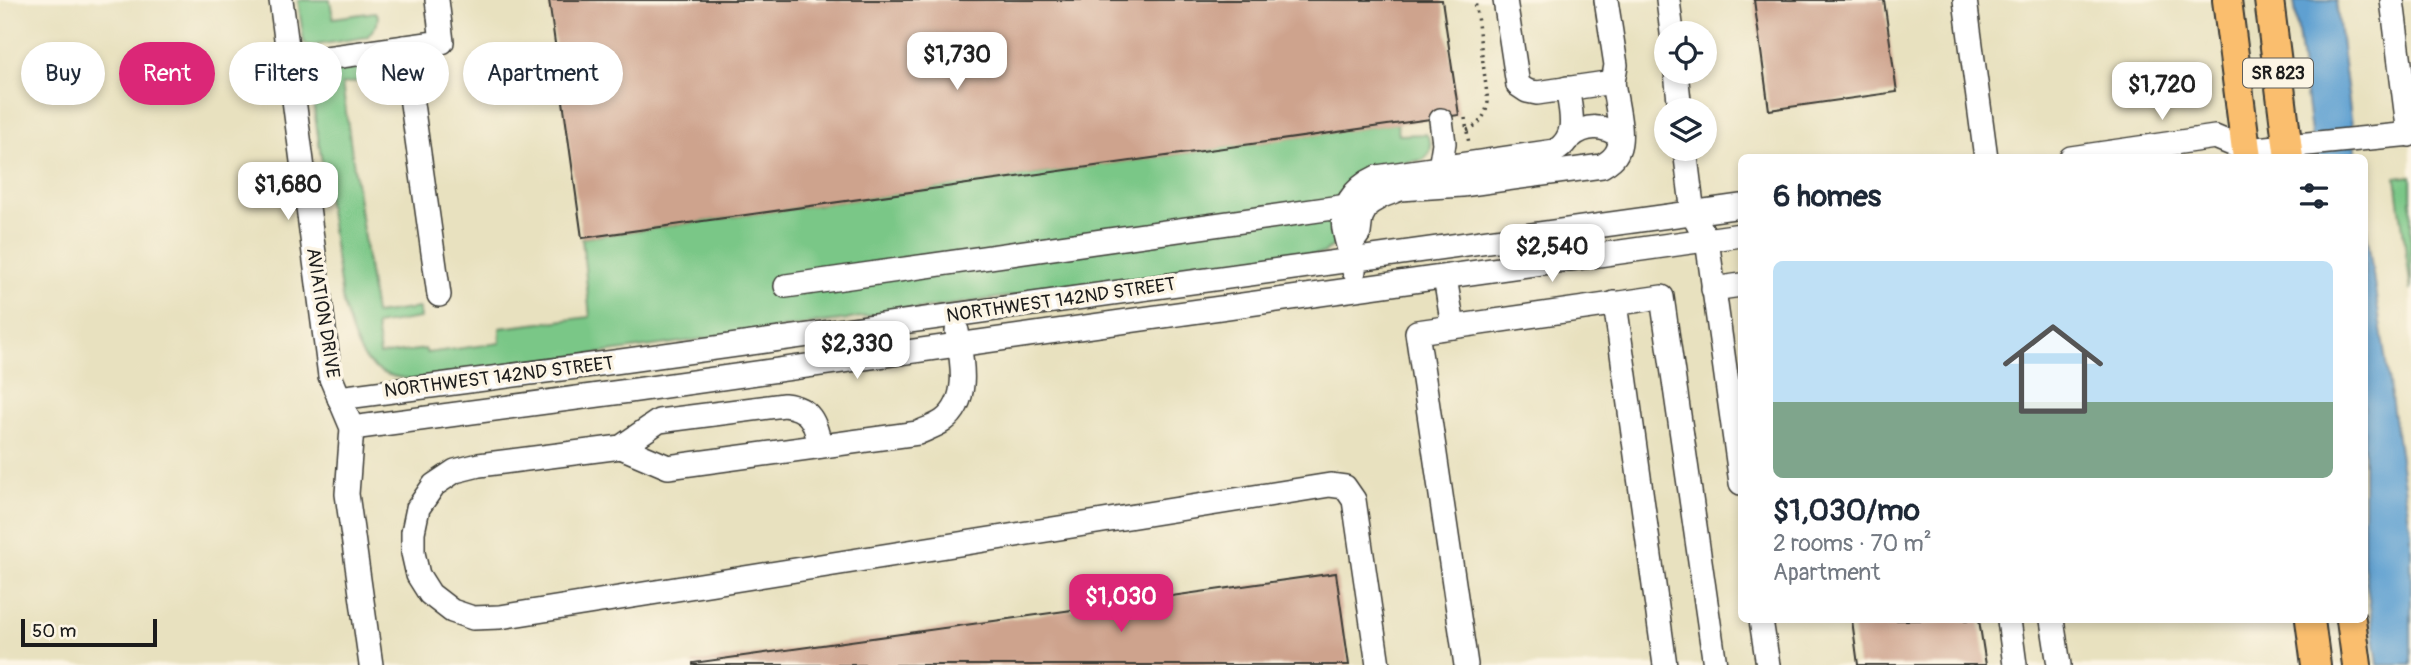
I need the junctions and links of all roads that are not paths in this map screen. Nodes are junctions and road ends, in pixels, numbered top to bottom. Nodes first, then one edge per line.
1 (281, 0) edge
2 (437, 0) edge
3 (1505, 0) edge
4 (1606, 0) edge
5 (1668, 0) edge
6 (1965, 0) edge
7 (2227, 0) edge
8 (2269, 0) edge
9 (2392, 0) edge
10 (1671, 21) edge
11 (286, 42) edge
12 (442, 42) edge
13 (1613, 82) junction
14 (1567, 88) junction
15 (294, 105) edge
16 (412, 105) edge
17 (1441, 120) dead end
18 (2410, 134) edge
19 (1571, 137) junction
20 (1620, 137) junction
21 (2294, 149) edge
22 (1985, 154) edge
23 (2098, 154) edge
24 (2241, 154) edge
25 (2243, 154) edge
26 (2252, 154) edge
27 (1686, 161) edge
28 (1440, 168) junction
29 (1346, 206) junction
30 (1738, 206) edge
31 (1693, 214) junction
32 (1738, 235) edge
33 (1707, 240) junction
34 (1351, 252) junction
35 (1445, 277) junction
36 (1738, 285) edge
37 (786, 286) dead end
38 (1357, 288) junction
39 (1713, 289) junction
40 (439, 295) dead end
41 (1615, 303) junction
42 (954, 314) junction
43 (1453, 327) junction
44 (959, 345) junction
45 (338, 398) junction
46 (352, 428) junction
47 (820, 446) junction
48 (621, 447) junction
49 (1738, 462) edge
50 (1761, 623) edge
51 (2008, 623) edge
52 (2052, 623) edge
53 (2310, 623) edge
54 (2350, 623) edge
55 (371, 665) edge
56 (1378, 665) edge
57 (1466, 665) edge
58 (1665, 665) edge
59 (1715, 665) edge
60 (1768, 665) edge
61 (2015, 665) edge
62 (2059, 665) edge
63 (2316, 665) edge
64 (2357, 665) edge

1 - 11 street, AVIATION DRIVE
2 - 12 street
3 - 14 street
4 - 13 street
5 - 10 street
6 - 22 street
7 - 25 main road, SR 823
8 - 21 main road, SR 823
9 - 18 street
13 - 14 street
13 - 20 street
14 - 19 street
15 - 45 street, AVIATION DRIVE
16 - 40 street
17 - 28 street
18 - 21 street
19 - 20 street
19 - 28 street
20 - 34 street
21 - 26 street
23 - 24 street
27 - 31 street
28 - 29 street
29 - 34 street
29 - 37 street
30 - 31 street, NORTHWEST 142ND STREET
31 - 33 street
31 - 34 street, NORTHWEST 142ND STREET
32 - 33 street, NORTHWEST 142ND STREET
33 - 35 street, NORTHWEST 142ND STREET
33 - 39 street
34 - 38 street
34 - 42 street, NORTHWEST 142ND STREET
35 - 38 street, NORTHWEST 142ND STREET
35 - 43 street
36 - 39 street
38 - 44 street, NORTHWEST 142ND STREET
39 - 49 street
41 - 43 street
41 - 58 street
41 - 59 street
42 - 44 street
42 - 45 street, NORTHWEST 142ND STREET
43 - 57 street
44 - 46 street, NORTHWEST 142ND STREET
44 - 47 street
45 - 46 street, AVIATION DRIVE
46 - 55 street, AVIATION DRIVE
47 - 48 street
47 - 48 street
48 - 56 street
50 - 60 street
51 - 61 street
52 - 62 street
53 - 63 main road
54 - 64 main road

